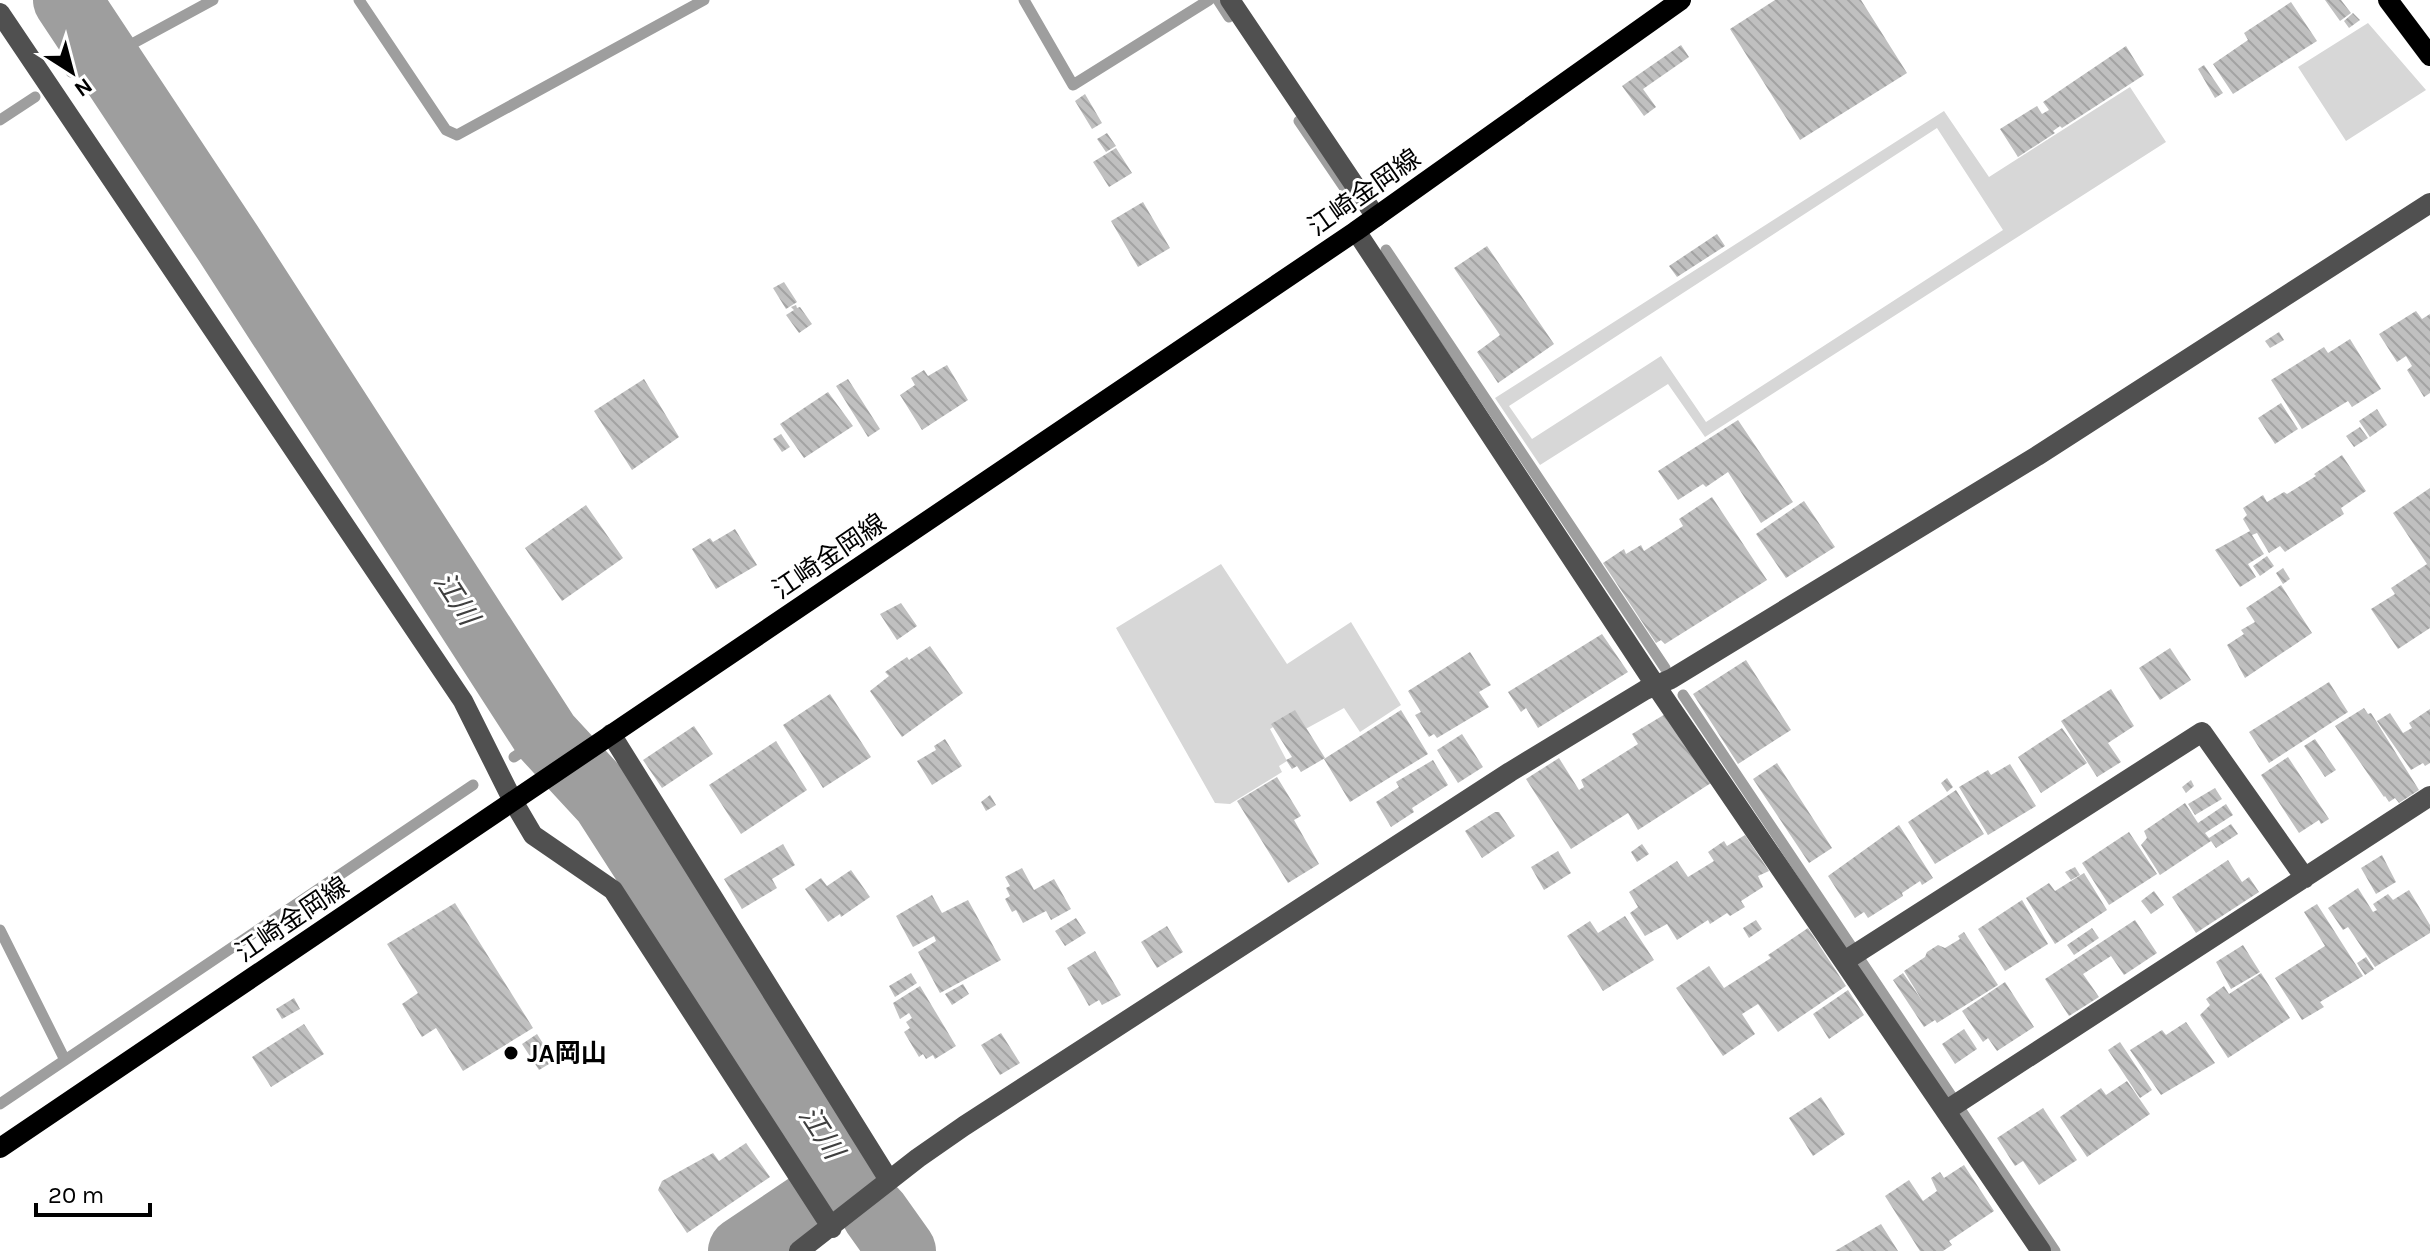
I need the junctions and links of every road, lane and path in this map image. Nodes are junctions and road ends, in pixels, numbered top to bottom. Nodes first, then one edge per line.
1 (1230, 0) edge
2 (1681, 0) edge
3 (2388, 0) edge
4 (0, 13) edge
5 (2430, 56) edge
6 (2430, 203) edge
7 (1376, 217) junction
8 (1356, 231) junction
9 (1656, 686) junction
10 (605, 738) junction
11 (2430, 796) edge
12 (513, 801) junction
13 (2305, 878) junction
14 (1852, 956) junction
15 (1954, 1106) junction
16 (0, 1148) edge
17 (889, 1180) junction
18 (828, 1222) junction
19 (799, 1251) edge
20 (2041, 1251) edge

1 - 7 street
2 - 7 main road, 江崎金岡線
3 - 5 main road
4 - 12 street
6 - 9 street
7 - 8 main road, 江崎金岡線
8 - 9 street
8 - 10 main road, 江崎金岡線
9 - 14 street
9 - 17 street
10 - 12 main road, 江崎金岡線
10 - 17 street
11 - 13 street
12 - 16 main road, 江崎金岡線
12 - 18 street
13 - 14 street
13 - 15 street
14 - 15 street
15 - 20 street
17 - 18 street
18 - 19 street

